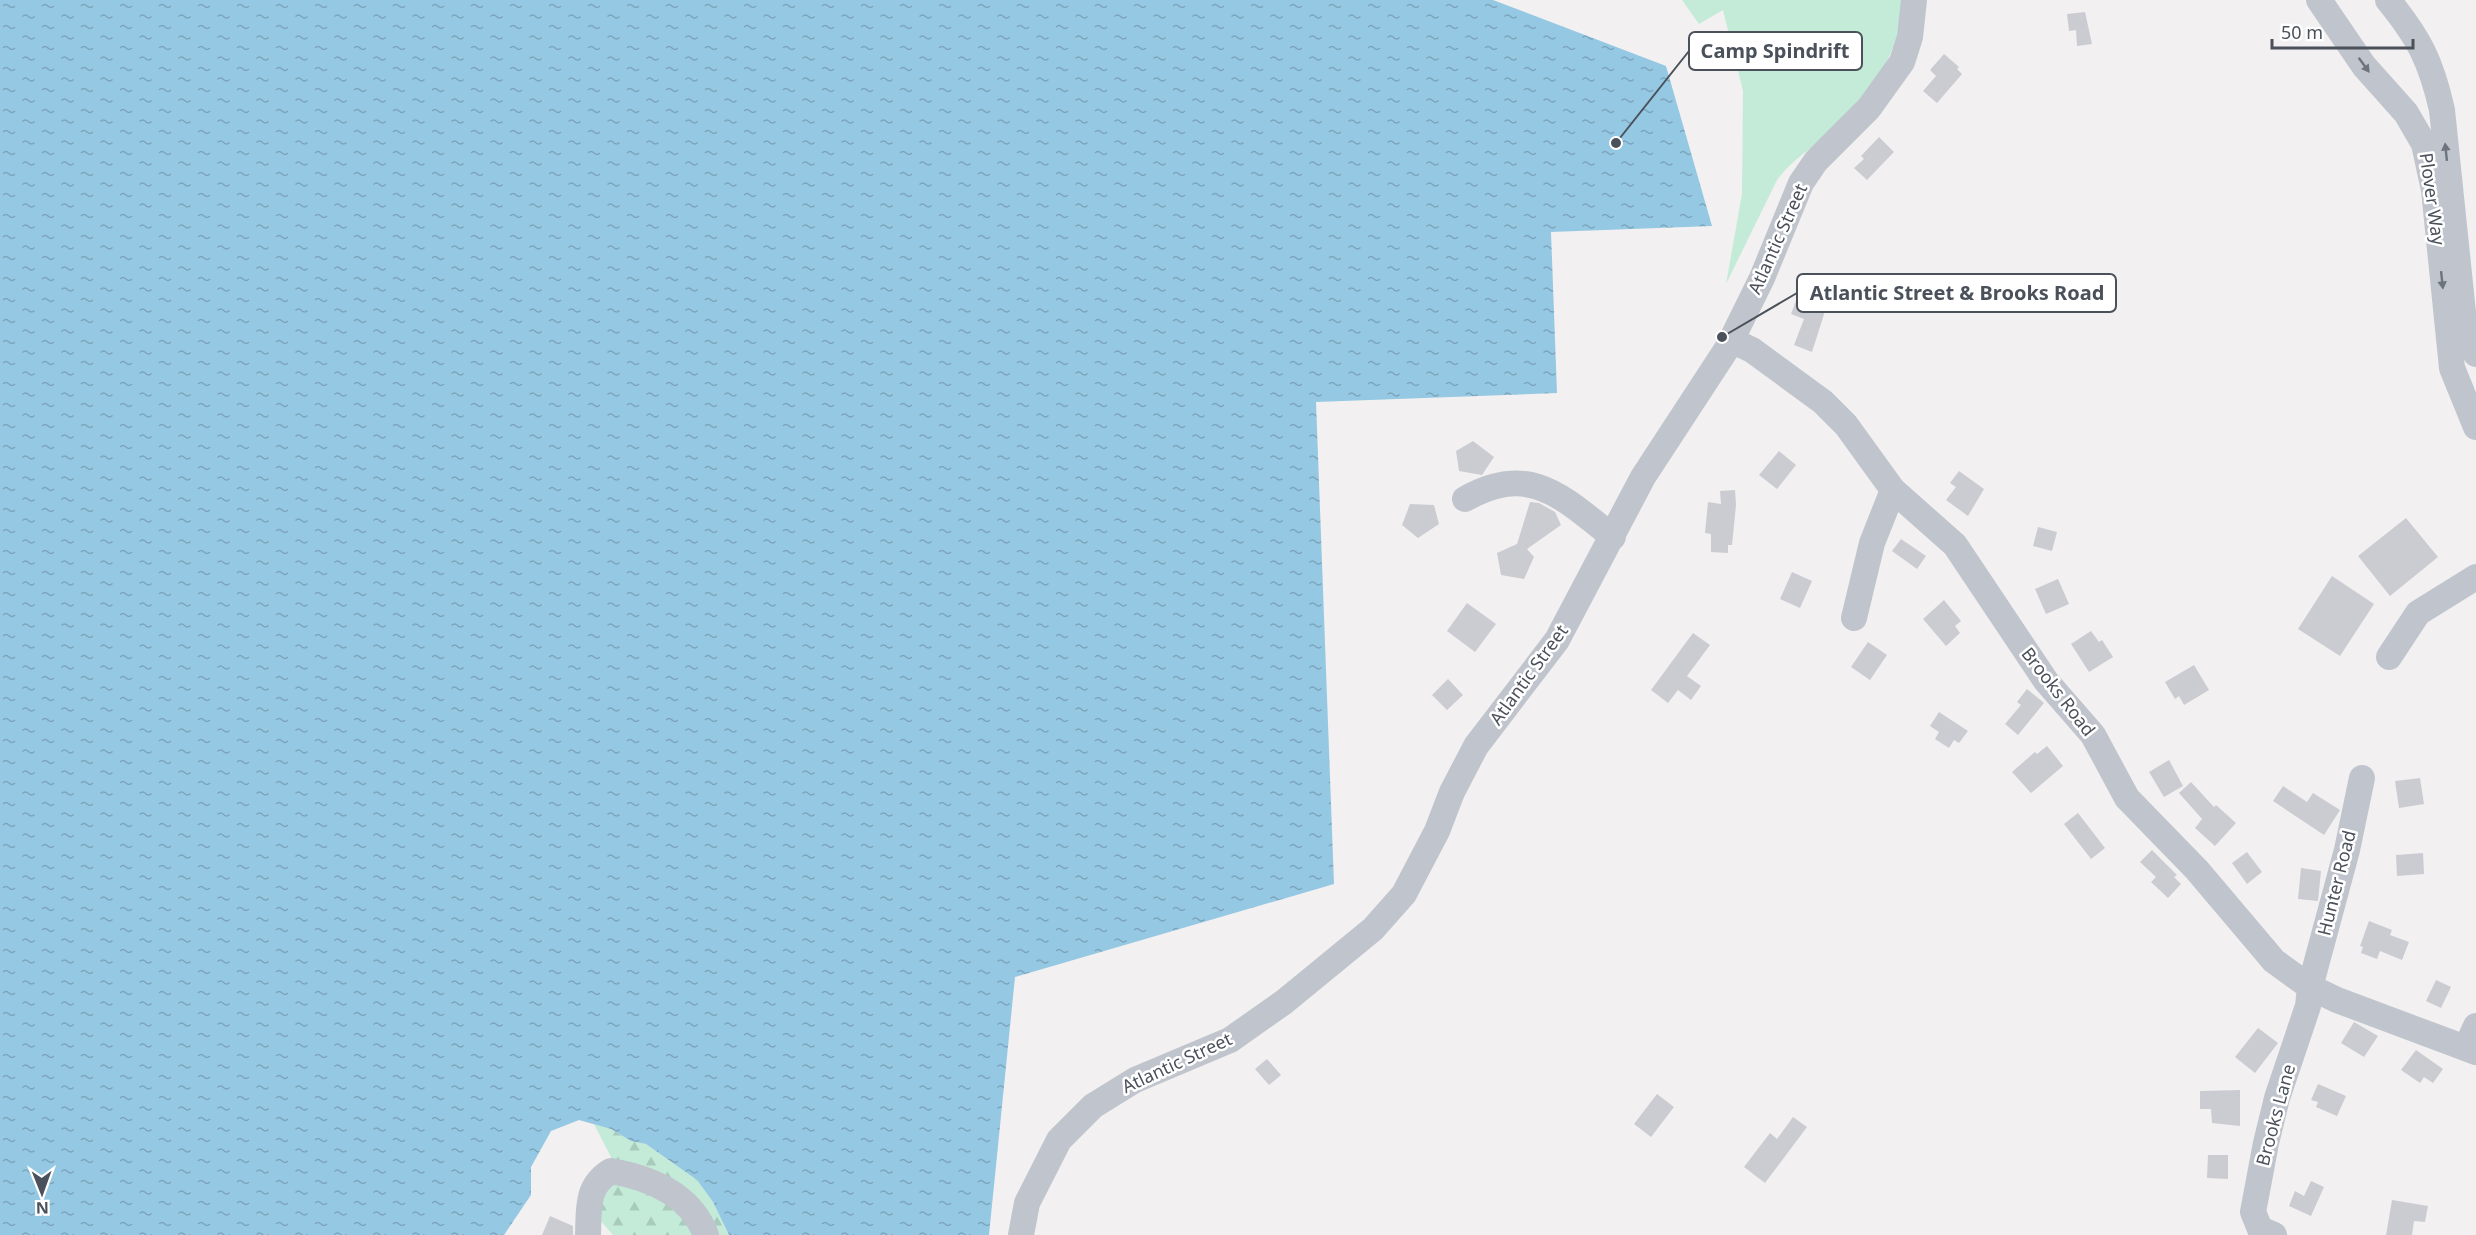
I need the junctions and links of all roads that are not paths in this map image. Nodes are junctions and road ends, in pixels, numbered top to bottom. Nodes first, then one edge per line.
1 (1914, 0) edge
2 (2319, 0) edge
3 (2388, 0) edge
4 (1731, 340) junction
5 (2476, 354) edge
6 (2476, 428) edge
7 (1893, 490) junction
8 (1465, 499) dead end
9 (1613, 537) junction
10 (2476, 578) edge
11 (1854, 618) dead end
12 (2390, 657) dead end
13 (2362, 778) dead end
14 (2310, 987) junction
15 (2473, 1042) edge
16 (588, 1235) edge
17 (706, 1235) edge
18 (1021, 1235) edge
19 (2274, 1235) edge

1 - 4 street, Atlantic Street
2 -> 6 street, Plover Way
5 -> 3 street, Plover Way
4 - 7 street, Brooks Road
4 - 9 street, Atlantic Street
7 - 11 street
7 - 14 street, Brooks Road
8 - 9 street
9 - 18 street, Atlantic Street
10 - 12 street
13 - 14 street, Hunter Road
14 - 15 street, Brooks Road
14 - 19 street, Brooks Lane
16 - 17 street

